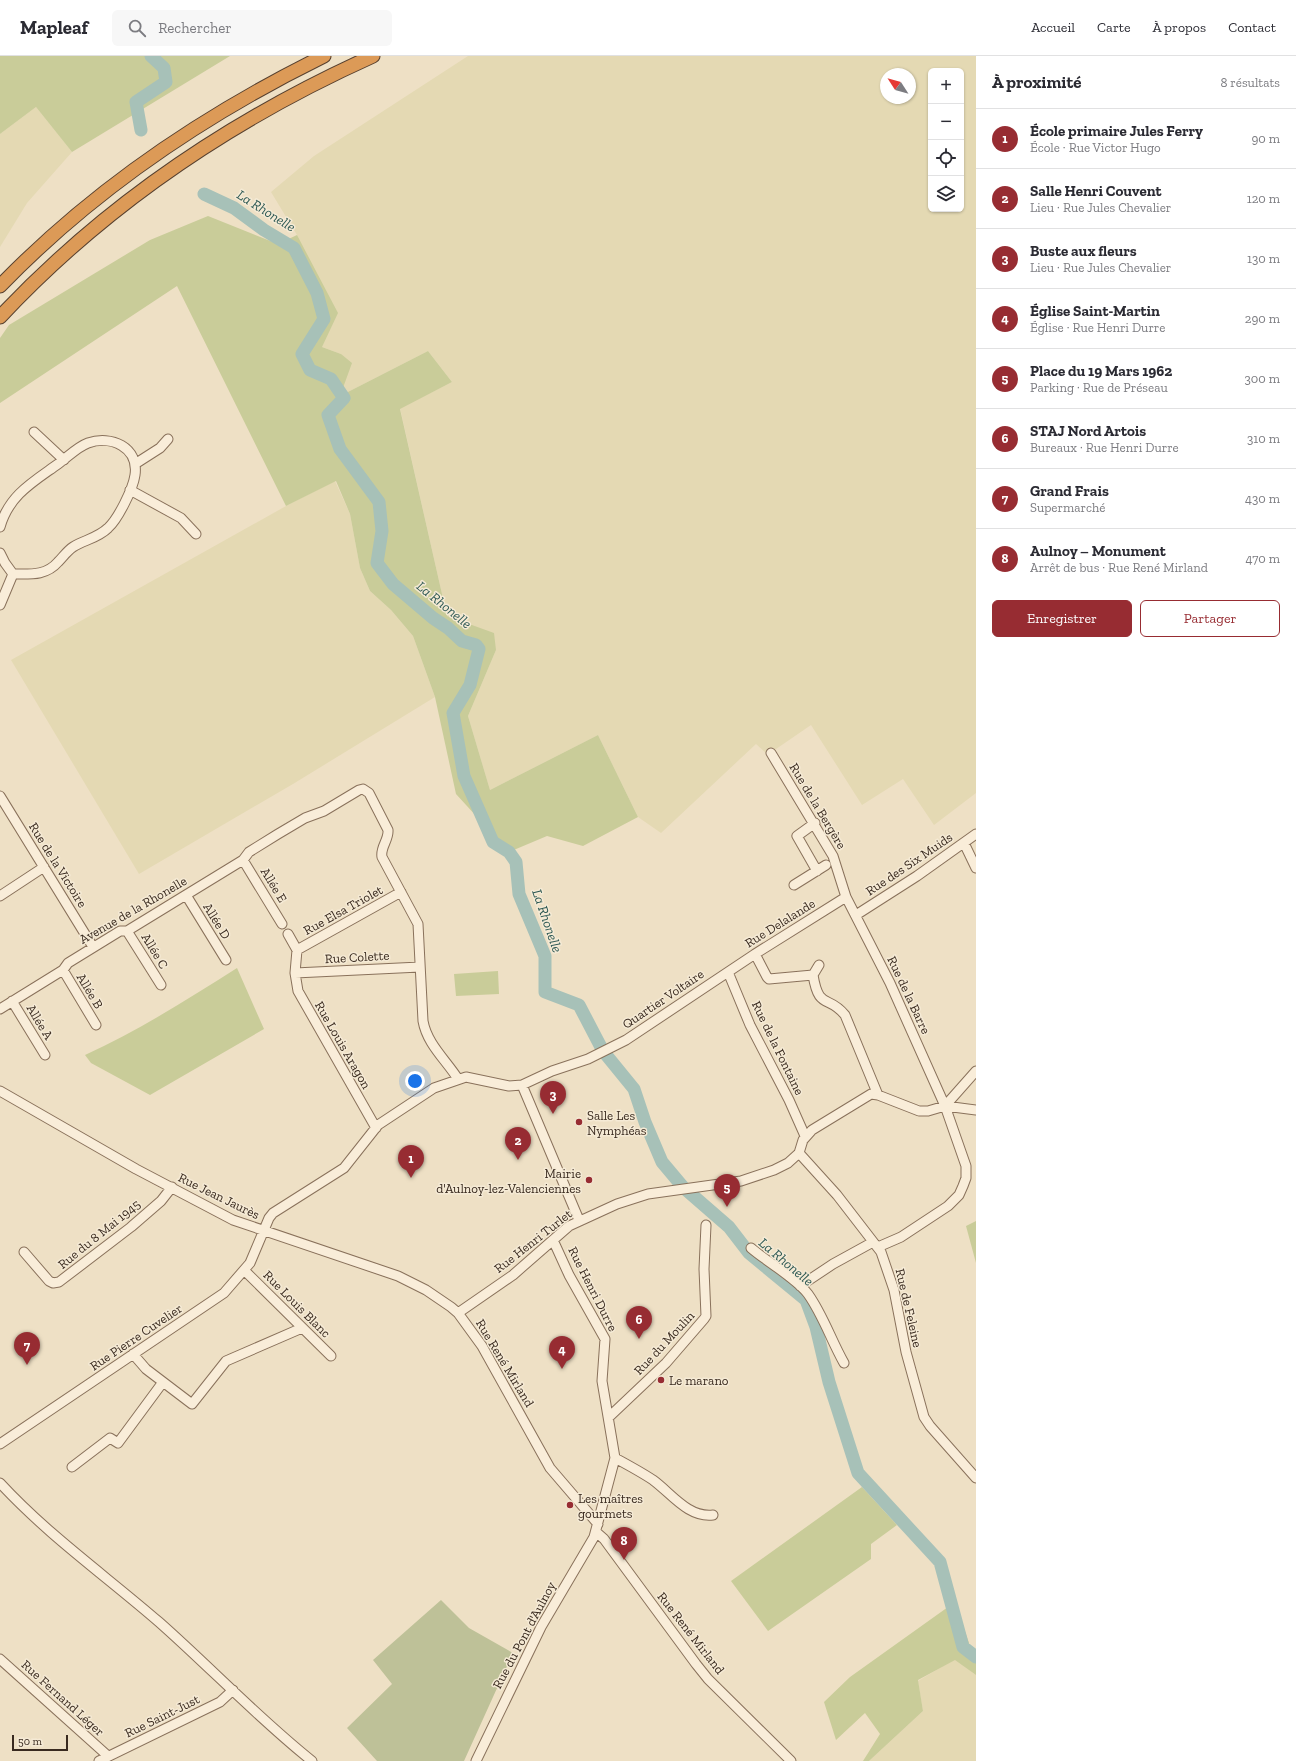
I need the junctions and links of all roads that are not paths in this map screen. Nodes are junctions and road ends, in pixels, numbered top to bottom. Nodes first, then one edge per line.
1 (308, 56) edge
2 (324, 56) edge
3 (373, 56) edge
4 (233, 104) junction
5 (0, 286) edge
6 (0, 317) edge
7 (34, 432) dead end
8 (168, 439) dead end
9 (64, 460) junction
10 (135, 464) junction
11 (130, 490) junction
12 (0, 524) edge
13 (196, 534) dead end
14 (0, 553) edge
15 (13, 574) junction
16 (0, 605) edge
17 (771, 753) dead end
18 (0, 796) edge
19 (815, 823) junction
20 (976, 834) edge
21 (964, 843) junction
22 (244, 860) junction
23 (826, 865) dead end
24 (44, 867) junction
25 (976, 868) edge
26 (817, 871) junction
27 (794, 885) dead end
28 (401, 892) junction
29 (186, 895) junction
30 (0, 896) edge
31 (846, 897) junction
32 (856, 915) junction
33 (282, 924) dead end
34 (127, 931) junction
35 (288, 934) dead end
36 (93, 947) junction
37 (297, 950) junction
38 (755, 954) junction
39 (226, 960) dead end
40 (819, 966) dead end
41 (420, 967) junction
42 (63, 970) junction
43 (728, 972) junction
44 (295, 973) junction
45 (813, 974) junction
46 (161, 985) dead end
47 (12, 1002) junction
48 (0, 1009) edge
49 (96, 1025) dead end
50 (45, 1055) dead end
51 (976, 1072) edge
52 (458, 1079) junction
53 (522, 1085) junction
54 (0, 1091) edge
55 (878, 1095) junction
56 (946, 1106) junction
57 (976, 1110) edge
58 (376, 1128) junction
59 (806, 1136) junction
60 (799, 1153) junction
61 (172, 1187) junction
62 (579, 1220) junction
63 (706, 1225) dead end
64 (263, 1231) junction
65 (553, 1240) junction
66 (876, 1245) junction
67 (751, 1248) dead end
68 (24, 1252) dead end
69 (245, 1271) junction
70 (800, 1286) junction
71 (458, 1313) junction
72 (302, 1328) junction
73 (133, 1354) junction
74 (331, 1356) dead end
75 (844, 1363) dead end
76 (163, 1382) junction
77 (609, 1418) junction
78 (0, 1444) edge
79 (615, 1458) junction
80 (72, 1467) dead end
81 (976, 1478) edge
82 (0, 1483) edge
83 (606, 1491) joint
84 (713, 1515) dead end
85 (597, 1528) junction
86 (0, 1659) edge
87 (233, 1690) junction
88 (108, 1756) junction
89 (99, 1761) edge
90 (312, 1761) edge
91 (476, 1761) edge
92 (791, 1761) edge

1 - 4 highway
2 - 4 highway
3 - 6 highway
4 - 5 highway
7 - 9 street
8 - 10 street
9 - 10 street
9 - 12 street
10 - 11 street
11 - 13 street
11 - 15 street
14 - 15 street
15 - 16 street
17 - 19 street, Rue de la Bergère
18 - 24 street, Rue de la Victoire
19 - 26 street
19 - 31 street, Rue de la Bergère
20 - 21 street, Rue des Six Muids
21 - 25 street
21 - 32 street, Rue des Six Muids
22 - 28 street, Avenue de la Rhonelle
22 - 29 street, Avenue de la Rhonelle
22 - 33 street, Allée E
23 - 26 street
24 - 30 street
24 - 36 street, Rue de la Victoire
26 - 27 street
28 - 37 street, Rue Elsa Triolet
28 - 41 street
29 - 34 street, Avenue de la Rhonelle
29 - 39 street, Allée D
31 - 32 street, Rue de la Barre
31 - 38 street, Rue Delalande
32 - 56 street, Rue de la Barre
34 - 36 street, Avenue de la Rhonelle
34 - 46 street, Allée C
35 - 37 street, Rue Elsa Triolet
36 - 42 street, Avenue de la Rhonelle
37 - 44 street, Rue Elsa Triolet
38 - 43 street, Rue Delalande
38 - 45 street
40 - 45 street
41 - 44 street, Rue Colette
41 - 52 street
42 - 47 street, Avenue de la Rhonelle
42 - 49 street, Allée B
43 - 53 street, Quartier Voltaire
43 - 59 street, Rue de la Fontaine
44 - 58 street, Rue Louis Aragon
45 - 55 street
47 - 48 street, Avenue de la Rhonelle
47 - 50 street, Allée A
51 - 56 street
52 - 53 street
52 - 58 street, Rue Pierre Cuvelier
53 - 62 street
54 - 61 street, Rue Jean Jaurès
55 - 56 street
55 - 59 street
56 - 57 street
56 - 66 street, Rue de la Barre
58 - 64 street, Rue Pierre Cuvelier
59 - 60 street
60 - 62 street, Rue Henri Turlet
60 - 66 street, Rue de Feleine
61 - 64 street, Rue Jean Jaurès
61 - 68 street, Rue du 8 Mai 1945
62 - 65 street, Rue Henri Turlet
63 - 77 street, Rue du Moulin
64 - 69 street, Rue Pierre Cuvelier
64 - 71 street, Rue Jean Jaurès
65 - 71 street, Rue Henri Turlet
65 - 77 street, Rue Henri Durre
66 - 70 street, Rue de la Barre
66 - 81 street, Rue de Feleine
67 - 70 street
69 - 72 street, Rue Louis Blanc
69 - 73 street, Rue Pierre Cuvelier
70 - 75 street
71 - 85 street, Rue René Mirland
72 - 74 street, Rue Louis Blanc
72 - 76 street
73 - 76 street
73 - 78 street, Rue Pierre Cuvelier
76 - 80 street
77 - 79 street, Rue Henri Durre
79 - 83 street, Rue Henri Durre
79 - 84 street
82 - 87 street
83 - 85 street, Rue du Pont d'Aulnoy
85 - 91 street, Rue du Pont d'Aulnoy
85 - 92 street, Rue René Mirland
86 - 88 street, Rue Fernand Léger
87 - 88 street, Rue Saint-Just
87 - 90 street
88 - 89 street, Rue Saint-Just

